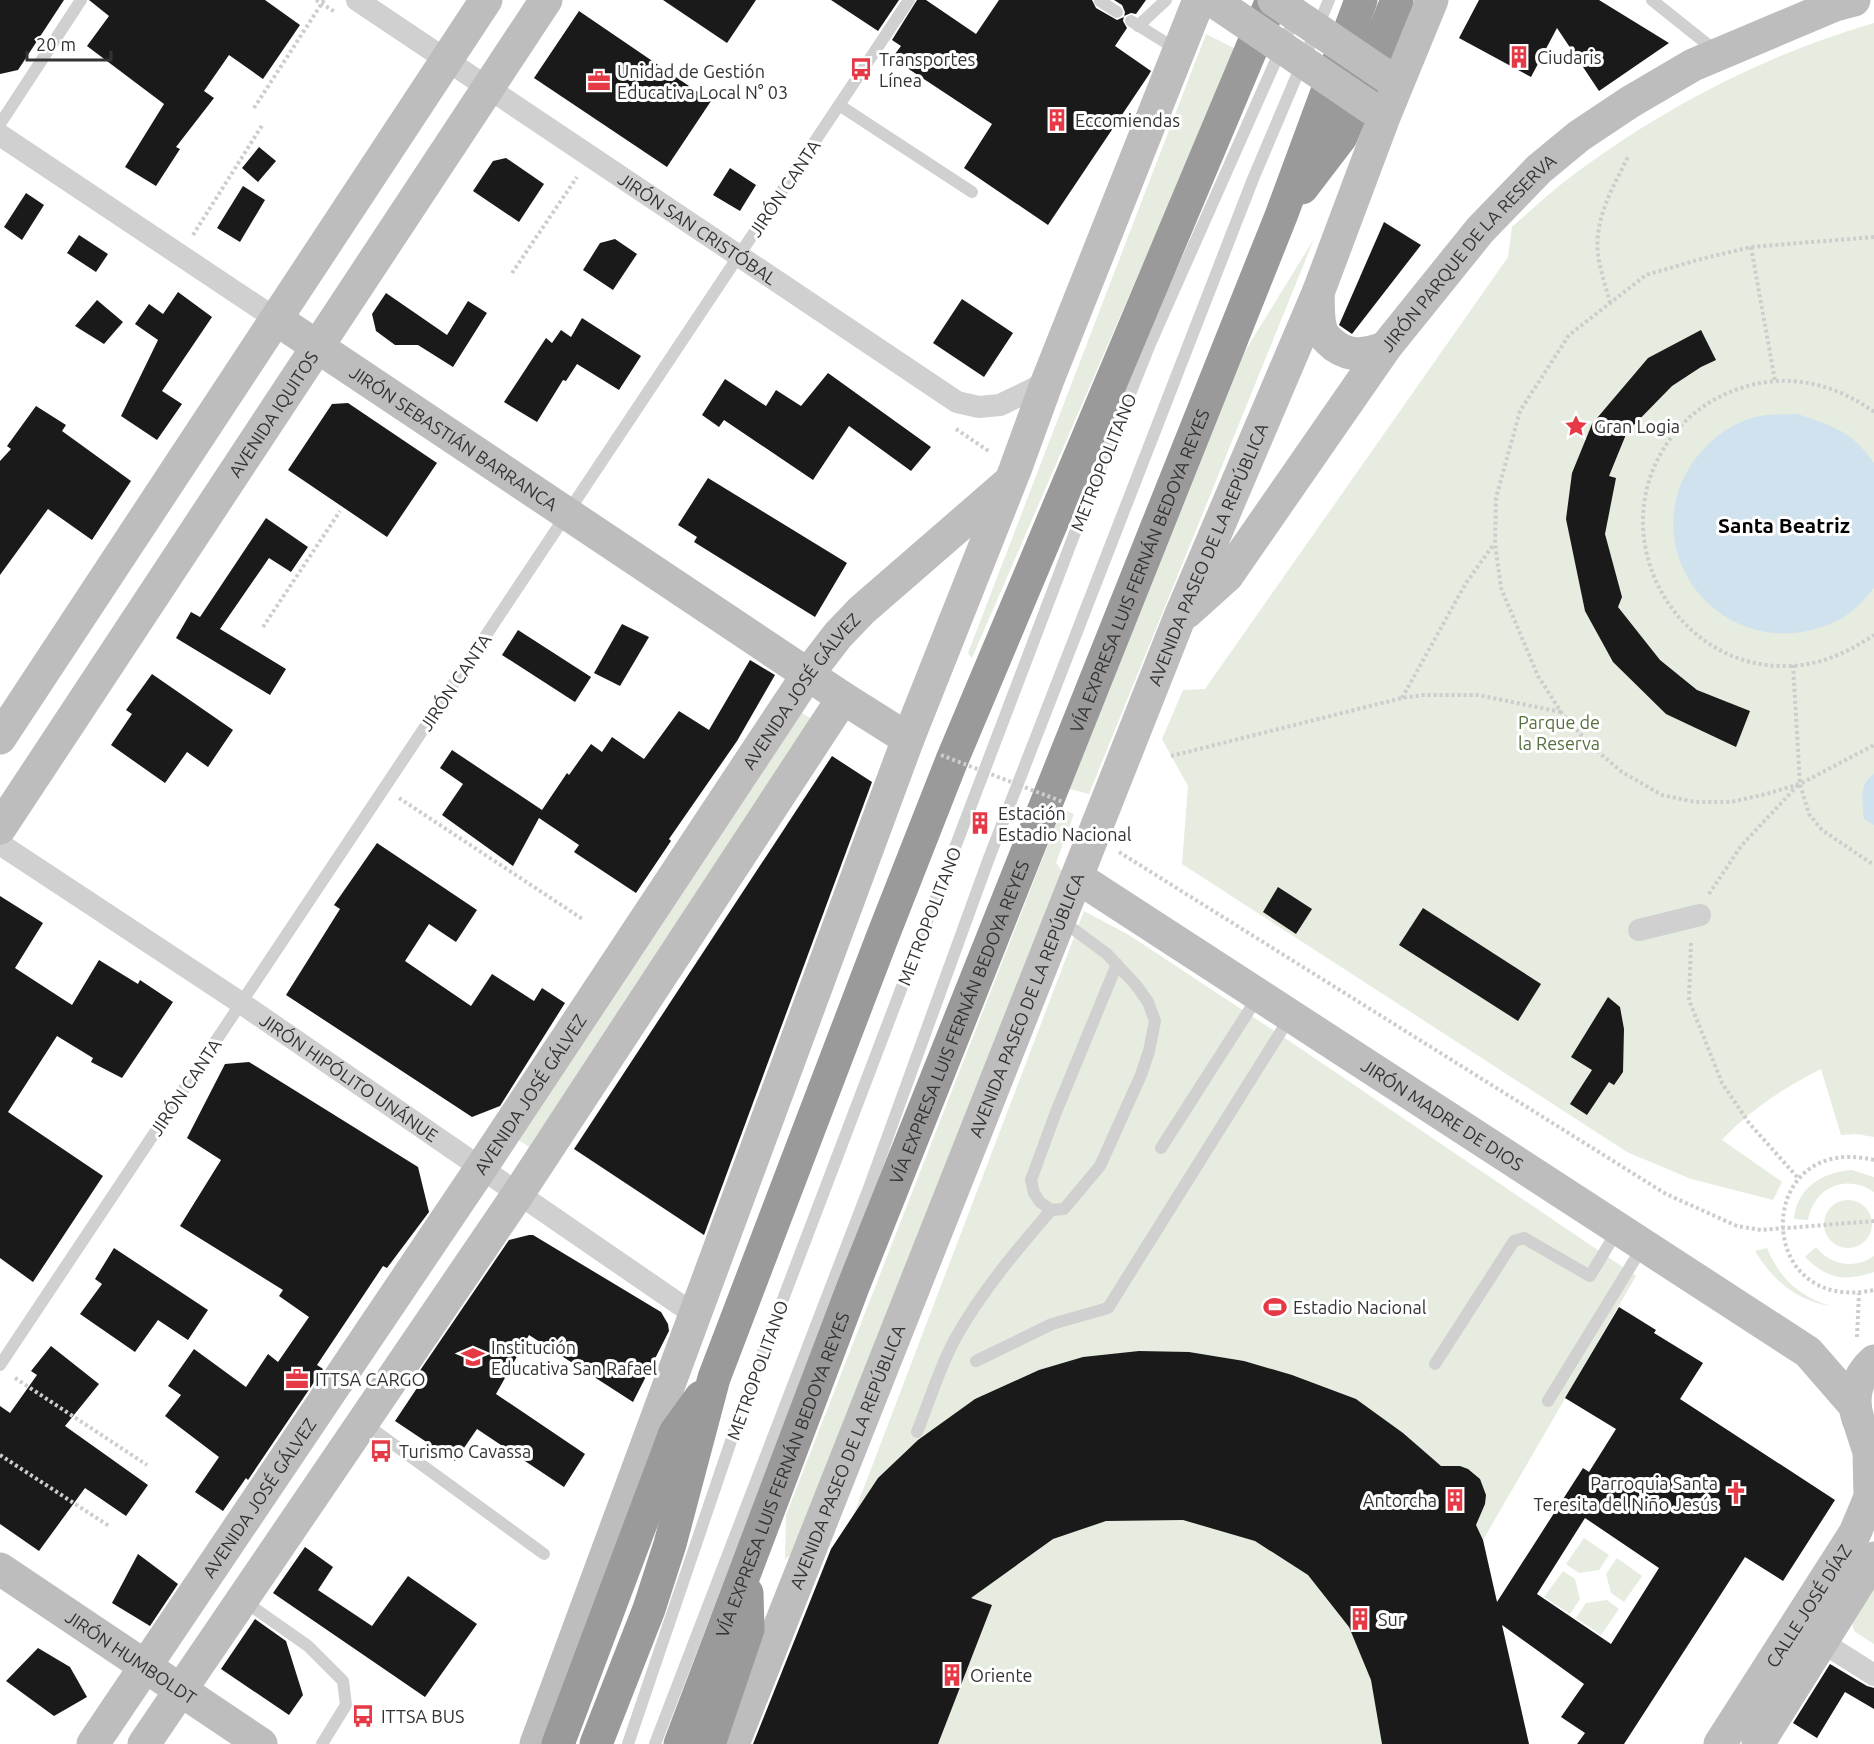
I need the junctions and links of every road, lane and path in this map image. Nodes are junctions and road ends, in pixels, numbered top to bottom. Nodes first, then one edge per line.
1 (81, 0) edge
2 (324, 0) edge
3 (357, 0) edge
4 (486, 0) edge
5 (546, 0) edge
6 (909, 0) edge
7 (1166, 0) edge
8 (1199, 0) edge
9 (1212, 0) edge
10 (1273, 0) edge
11 (1302, 0) edge
12 (1329, 0) edge
13 (1361, 0) edge
14 (1397, 0) edge
15 (1432, 0) edge
16 (1652, 0) edge
17 (1100, 1) edge
18 (1841, 2) edge
19 (1117, 12) dead end
20 (1179, 51) junction
21 (1718, 53) junction
22 (447, 60) junction
23 (1392, 80) junction
24 (488, 88) junction
25 (839, 105) junction
26 (254, 108) dead end
27 (1377, 112) junction
28 (0, 124) edge
29 (262, 124) dead end
30 (0, 135) edge
31 (590, 156) junction
32 (1628, 157) dead end
33 (972, 192) dead end
34 (1281, 216) junction
35 (1874, 237) edge
36 (1751, 247) junction
37 (181, 254) junction
38 (738, 256) junction
39 (512, 273) dead end
40 (1318, 293) junction
41 (1610, 303) junction
42 (276, 319) junction
43 (316, 345) junction
44 (1385, 348) junction
45 (1775, 381) junction
46 (1047, 382) junction
47 (1874, 412) edge
48 (1010, 482) junction
49 (340, 511) dead end
50 (568, 513) junction
51 (1495, 544) junction
52 (1179, 620) junction
53 (262, 627) dead end
54 (1874, 635) edge
55 (1793, 665) junction
56 (808, 674) junction
57 (843, 698) junction
58 (1402, 698) junction
59 (1561, 712) junction
60 (0, 738) edge
61 (908, 739) junction
62 (1874, 745) edge
63 (941, 755) dead end
64 (1172, 756) dead end
65 (1800, 784) junction
66 (384, 788) junction
67 (1063, 802) dead end
68 (0, 828) edge
69 (1093, 837) junction
70 (0, 844) edge
71 (1874, 865) edge
72 (1077, 877) junction
73 (1700, 915) junction
74 (584, 920) dead end
75 (1060, 920) junction
76 (1639, 930) dead end
77 (1117, 964) junction
78 (1259, 995) junction
79 (241, 1003) junction
80 (1290, 1016) junction
81 (1161, 1148) dead end
82 (1874, 1160) edge
83 (481, 1168) junction
84 (1799, 1179) junction
85 (518, 1194) junction
86 (1051, 1210) junction
87 (1874, 1221) edge
88 (1782, 1229) junction
89 (1631, 1237) junction
90 (1874, 1290) edge
91 (1859, 1293) junction
92 (695, 1315) junction
93 (1808, 1352) junction
94 (1868, 1359) edge
95 (976, 1361) dead end
96 (1435, 1364) dead end
97 (0, 1365) edge
98 (10, 1374) dead end
99 (714, 1378) junction
100 (1548, 1401) dead end
101 (363, 1421) junction
102 (1863, 1424) edge
103 (917, 1432) dead end
104 (0, 1455) edge
105 (147, 1465) dead end
106 (109, 1526) dead end
107 (544, 1554) dead end
108 (1874, 1558) edge
109 (747, 1568) junction
110 (0, 1569) edge
111 (241, 1599) junction
112 (1803, 1652) junction
113 (146, 1666) junction
114 (1874, 1675) edge
115 (180, 1689) junction
116 (93, 1744) edge
117 (144, 1744) edge
118 (261, 1744) edge
119 (322, 1744) edge
120 (536, 1744) edge
121 (558, 1744) edge
122 (596, 1744) edge
123 (628, 1744) edge
124 (655, 1744) edge
125 (680, 1744) edge
126 (709, 1744) edge
127 (733, 1744) edge
128 (1720, 1744) edge
129 (1758, 1744) edge

1 - 28 lane
2 - 26 path
3 - 22 street, JIRÓN SAN CRISTÓBAL
4 - 22 street
5 - 24 street, AVENIDA IQUITOS
6 - 25 lane, JIRÓN CANTA
7 - 20 lane
8 - 20 street
9 - 27 street, bridge
10 - 23 street, bridge
10 - 99 highway
11 - 123 lane, METROPOLITANO
12 - 124 lane, METROPOLITANO
13 - 34 highway, VÍA EXPRESA LUIS FERNÁN BEDOYA REYES
14 - 34 highway
15 - 23 street, AVENIDA PASEO DE LA REPÚBLICA
16 - 21 lane
17 - 19 lane
18 - 21 street, JIRÓN PARQUE DE LA RESERVA
20 - 46 street
21 - 44 street, JIRÓN PARQUE DE LA RESERVA
22 - 24 street, JIRÓN SAN CRISTÓBAL
22 - 42 street
23 - 27 street, AVENIDA PASEO DE LA REPÚBLICA
24 - 31 street, JIRÓN SAN CRISTÓBAL
24 - 43 street, AVENIDA IQUITOS
25 - 33 lane
25 - 38 lane, JIRÓN CANTA
27 - 40 street, AVENIDA PASEO DE LA REPÚBLICA
29 - 37 path
30 - 37 street, JIRÓN SEBASTIÁN BARRANCA
31 - 38 street, JIRÓN SAN CRISTÓBAL
31 - 39 path
32 - 41 path
34 - 109 highway, VÍA EXPRESA LUIS FERNÁN BEDOYA REYES
35 - 36 path
36 - 41 path
36 - 45 path
37 - 42 street, JIRÓN SEBASTIÁN BARRANCA
38 - 46 street, JIRÓN SAN CRISTÓBAL
38 - 50 lane, JIRÓN CANTA
40 - 44 street
40 - 52 street, AVENIDA PASEO DE LA REPÚBLICA
41 - 51 path
42 - 43 street, JIRÓN SEBASTIÁN BARRANCA
42 - 60 street
43 - 50 street, JIRÓN SEBASTIÁN BARRANCA
43 - 68 street, AVENIDA IQUITOS
44 - 52 street, JIRÓN PARQUE DE LA RESERVA
45 - 47 path
45 - 55 path
46 - 48 street
48 - 56 street, AVENIDA JOSÉ GÁLVEZ
48 - 61 street
49 - 53 path
50 - 56 street, JIRÓN SEBASTIÁN BARRANCA
50 - 66 lane, JIRÓN CANTA
51 - 58 path
51 - 59 path
52 - 69 street, AVENIDA PASEO DE LA REPÚBLICA
54 - 55 path
55 - 65 path
56 - 57 street, JIRÓN SEBASTIÁN BARRANCA
56 - 83 street, AVENIDA JOSÉ GÁLVEZ
57 - 61 street, JIRÓN SEBASTIÁN BARRANCA
57 - 85 street, AVENIDA JOSÉ GÁLVEZ
58 - 59 path
58 - 64 path
59 - 65 path
61 - 92 street
62 - 65 path
63 - 67 path, bridge
65 - 71 path
65 - 73 path
66 - 74 path
66 - 79 lane, JIRÓN CANTA
69 - 72 street, AVENIDA PASEO DE LA REPÚBLICA
69 - 88 path
70 - 79 street, JIRÓN HIPÓLITO UNÁNUE
72 - 75 street, AVENIDA PASEO DE LA REPÚBLICA
72 - 78 street, JIRÓN MADRE DE DIOS
73 - 76 street
73 - 84 path
75 - 77 lane
75 - 127 street, AVENIDA PASEO DE LA REPÚBLICA
77 - 86 lane
77 - 86 lane
78 - 80 street, JIRÓN MADRE DE DIOS
78 - 81 lane
79 - 83 street, JIRÓN HIPÓLITO UNÁNUE
79 - 97 lane, JIRÓN CANTA
80 - 89 street, JIRÓN MADRE DE DIOS
80 - 95 lane
82 - 84 path
83 - 85 street, JIRÓN HIPÓLITO UNÁNUE
83 - 113 street, AVENIDA JOSÉ GÁLVEZ
84 - 88 path
85 - 92 street, JIRÓN HIPÓLITO UNÁNUE
85 - 101 street, AVENIDA JOSÉ GÁLVEZ
86 - 103 lane
87 - 88 path
88 - 91 path
89 - 93 street, JIRÓN MADRE DE DIOS
89 - 96 lane
89 - 100 lane
90 - 91 path
91 - 94 path
92 - 120 street
93 - 94 street, JIRÓN MADRE DE DIOS
93 - 102 street, JIRÓN MADRE DE DIOS
94 - 102 street
98 - 105 path
99 - 121 highway
99 - 122 highway
101 - 107 lane
101 - 111 street, AVENIDA JOSÉ GÁLVEZ
102 - 112 street, CALLE JOSÉ DÍAZ
104 - 106 path
108 - 112 street, CALLE JOSÉ DÍAZ
109 - 125 highway, VÍA EXPRESA LUIS FERNÁN BEDOYA REYES
109 - 126 highway
110 - 113 street, JIRÓN HUMBOLDT
111 - 115 street, AVENIDA JOSÉ GÁLVEZ
111 - 119 lane
112 - 114 street
112 - 128 street, CALLE JOSÉ DÍAZ
112 - 129 street, CALLE JOSÉ DÍAZ
113 - 115 street, JIRÓN HUMBOLDT
113 - 116 street, AVENIDA JOSÉ GÁLVEZ
115 - 117 street, AVENIDA JOSÉ GÁLVEZ
115 - 118 street, JIRÓN HUMBOLDT

